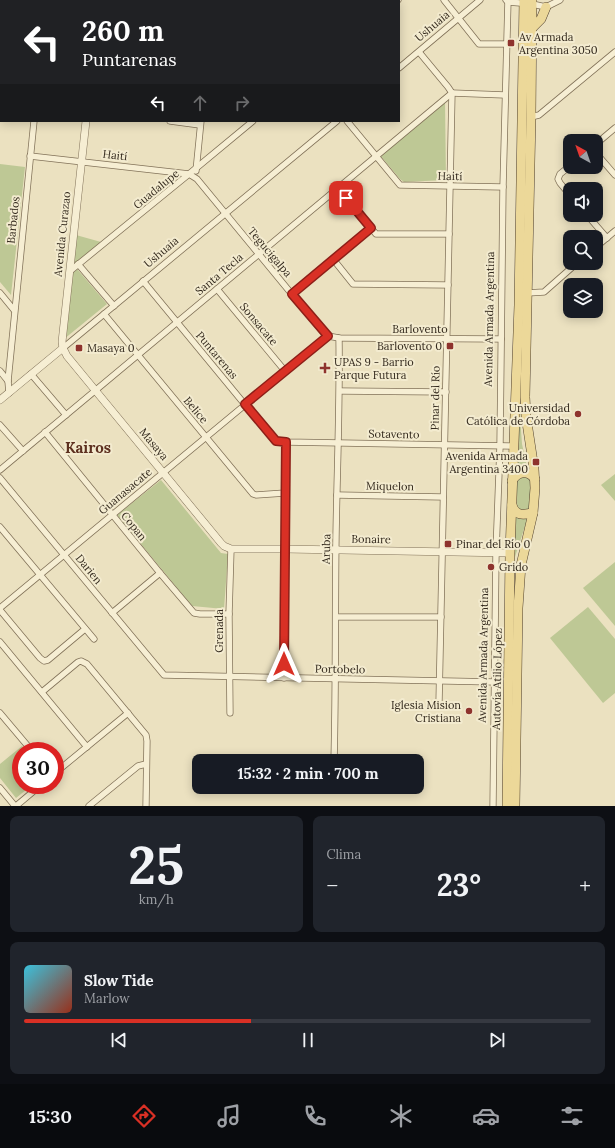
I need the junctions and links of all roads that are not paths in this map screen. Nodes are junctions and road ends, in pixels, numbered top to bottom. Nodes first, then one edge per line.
1 (444, 0) edge
2 (480, 0) edge
3 (507, 0) edge
4 (560, 0) edge
5 (528, 2) edge
6 (546, 4) edge
7 (458, 18) junction
8 (532, 28) junction
9 (506, 44) junction
10 (419, 52) junction
11 (615, 52) edge
12 (400, 67) edge
13 (452, 93) junction
14 (505, 95) junction
15 (531, 117) junction
16 (34, 122) edge
17 (86, 122) edge
18 (186, 122) edge
19 (252, 122) edge
20 (335, 122) edge
21 (347, 122) edge
22 (201, 123) edge
23 (615, 128) edge
24 (603, 138) edge
25 (30, 156) junction
26 (376, 156) junction
27 (81, 161) junction
28 (603, 161) edge
29 (196, 169) junction
30 (563, 172) edge
31 (189, 174) junction
32 (615, 175) edge
33 (197, 179) junction
34 (450, 186) junction
35 (503, 187) junction
36 (563, 187) edge
37 (338, 188) junction
38 (224, 213) junction
39 (593, 222) edge
40 (371, 228) junction
41 (615, 231) edge
42 (449, 234) junction
43 (607, 238) junction
44 (603, 241) edge
45 (259, 254) junction
46 (333, 259) junction
47 (78, 264) junction
48 (569, 270) edge
49 (70, 271) junction
50 (143, 281) junction
51 (448, 285) junction
52 (217, 289) junction
53 (0, 293) edge
54 (527, 293) junction
55 (292, 294) junction
56 (114, 306) junction
57 (14, 310) junction
58 (104, 314) junction
59 (177, 322) junction
60 (328, 336) junction
61 (339, 338) junction
62 (447, 339) junction
63 (501, 339) junction
64 (63, 348) junction
65 (137, 355) junction
66 (0, 371) edge
67 (285, 371) junction
68 (32, 374) junction
69 (8, 380) junction
70 (95, 391) junction
71 (340, 391) junction
72 (446, 392) junction
73 (9, 393) junction
74 (0, 400) edge
75 (245, 404) junction
76 (66, 415) junction
77 (0, 425) edge
78 (45, 432) junction
79 (206, 437) junction
80 (276, 441) joint
81 (286, 442) junction
82 (338, 443) junction
83 (444, 445) junction
84 (500, 446) junction
85 (513, 446) junction
86 (23, 451) junction
87 (0, 470) edge
88 (163, 472) junction
89 (0, 478) edge
90 (535, 479) junction
91 (512, 481) junction
92 (285, 493) junction
93 (337, 495) junction
94 (443, 497) junction
95 (512, 505) junction
96 (533, 513) junction
97 (112, 515) junction
98 (0, 527) edge
99 (231, 549) junction
100 (284, 549) junction
101 (336, 550) junction
102 (442, 551) junction
103 (496, 552) junction
104 (510, 553) junction
105 (64, 555) junction
106 (160, 573) junction
107 (40, 574) junction
108 (0, 609) edge
109 (112, 613) junction
110 (229, 614) junction
111 (336, 617) junction
112 (441, 617) junction
113 (85, 629) junction
114 (94, 639) dead end
115 (0, 642) edge
116 (162, 673) joint
117 (229, 677) junction
118 (284, 678) junction
119 (336, 679) junction
120 (440, 682) junction
121 (495, 682) junction
122 (42, 692) junction
123 (439, 703) dead end
124 (0, 713) edge
125 (128, 713) junction
126 (230, 713) dead end
127 (24, 742) edge
128 (87, 747) junction
129 (334, 754) edge
130 (146, 764) junction
131 (64, 766) edge
132 (0, 788) edge
133 (30, 794) edge
134 (15, 806) edge
135 (89, 806) edge
136 (146, 806) edge
137 (493, 806) edge
138 (507, 806) edge
139 (515, 806) edge

1 - 7 street
2 - 7 street, Ushuaia
3 - 5 street
3 - 9 street, Avenida Armada Argentina
4 - 6 street
5 - 6 street
5 - 8 main road
5 - 85 main road
6 - 8 main road
7 - 9 street
7 - 10 street, Ushuaia
8 - 15 main road
9 - 14 street, Avenida Armada Argentina
10 - 12 street, Ushuaia
10 - 13 street
11 - 15 street
13 - 14 street
13 - 26 street, Santa Tecla
13 - 34 street, Pinar del Río
14 - 35 street, Avenida Armada Argentina
15 - 54 main road
16 - 25 street, Barbados
17 - 27 street, Avenida Curazao
18 - 22 street
19 - 29 street, Guadalupe
20 - 38 street, Ushuaia
21 - 26 street
22 - 29 street
23 - 24 street
25 - 27 street, Haití
25 - 57 street, Barbados
26 - 34 street, Haití
26 - 37 street, Santa Tecla
27 - 31 street, Haití
27 - 49 street, Avenida Curazao
28 - 32 street
29 - 31 street, Guadalupe
29 - 33 street
30 - 36 street
31 - 33 street, Haití
31 - 47 street, Guadalupe
33 - 38 street, Tegucigalpa
34 - 35 street, Haití
34 - 42 street, Pinar del Río
35 - 63 street, Avenida Armada Argentina
37 - 40 street
37 - 45 street, Santa Tecla
38 - 45 street, Tegucigalpa
38 - 50 street, Ushuaia
39 - 43 street
40 - 42 street
40 - 46 street
41 - 43 street
42 - 51 street, Pinar del Río
43 - 44 street
45 - 52 street, Santa Tecla
45 - 55 street, Tegucigalpa
46 - 51 street
46 - 55 street
47 - 49 street, Guadalupe
47 - 56 street
48 - 54 street
49 - 64 street, Avenida Curazao
50 - 56 street, Ushuaia
50 - 59 street, Puntarenas
51 - 62 street, Pinar del Río
52 - 59 street, Santa Tecla
52 - 67 street, Sonsacate
53 - 57 street
54 - 90 main road
55 - 60 street, Tegucigalpa
56 - 58 street, Ushuaia
57 - 69 street, Barbados
58 - 64 street, Ushuaia
58 - 65 street, Belice
59 - 65 street, Santa Tecla
59 - 75 street, Puntarenas
60 - 61 street
60 - 67 street, Guanasacate
61 - 62 street, Barlovento
61 - 71 street, Aruba
62 - 63 street, Barlovento
62 - 72 street, Pinar del Río
63 - 84 street, Avenida Armada Argentina
64 - 68 street, Ushuaia
64 - 70 street, Masaya
65 - 70 street, Santa Tecla
65 - 79 street, Belice
66 - 69 street
67 - 75 street, Guanasacate
68 - 73 street, Ushuaia
68 - 76 street
69 - 73 street, Barbados
70 - 76 street, Santa Tecla
70 - 88 street, Masaya
71 - 72 street
71 - 82 street, Aruba
72 - 83 street, Pinar del Río
73 - 74 street, Ushuaia
75 - 79 street, Guanasacate
75 - 80 street, Puntarenas
76 - 78 street, Santa Tecla
77 - 86 street
78 - 86 street, Santa Tecla
78 - 97 street, Copan
79 - 88 street, Guanasacate
79 - 92 street, Belice
80 - 81 street, Sotavento
81 - 82 street, Sotavento
81 - 92 street
82 - 83 street, Sotavento
82 - 93 street, Aruba
83 - 84 street, Sotavento
83 - 94 street, Pinar del Río
84 - 85 street, Sotavento
84 - 103 street, Avenida Armada Argentina
85 - 91 main road
86 - 87 street, Santa Tecla
88 - 97 street, Guanasacate
88 - 99 street, Masaya
89 - 105 street, Darien
90 - 91 main road
90 - 96 main road
91 - 95 main road
92 - 100 street
93 - 94 street, Miquelon
93 - 101 street, Aruba
94 - 102 street, Pinar del Río
95 - 96 main road
95 - 104 main road
96 - 139 main road, Autovía Atilio López
97 - 105 street, Guanasacate
97 - 106 street, Copan
98 - 107 street
99 - 100 street, Bonaire
99 - 110 street, Grenada
100 - 101 street, Bonaire
100 - 118 street
101 - 102 street, Bonaire
101 - 111 street, Aruba
102 - 103 street, Bonaire
102 - 112 street, Pinar del Río
103 - 104 street, Bonaire
103 - 121 street, Avenida Armada Argentina
104 - 138 main road, Autovía Atilio López
105 - 107 street, Guanasacate
105 - 109 street, Darien
106 - 109 street
106 - 110 street, Copan
107 - 108 street, Guanasacate
107 - 113 street
108 - 113 street
109 - 116 street, Darien
110 - 117 street, Grenada
111 - 112 street
111 - 119 street, Aruba
112 - 120 street, Pinar del Río
113 - 114 street
115 - 122 street
116 - 117 street, Portobelo
117 - 118 street, Portobelo
117 - 126 street, Grenada
118 - 119 street, Portobelo
119 - 120 street, Portobelo
119 - 129 street, Aruba
120 - 121 street, Portobelo
120 - 123 street, Pinar del Río
121 - 137 street, Avenida Armada Argentina
122 - 125 street
122 - 128 street
124 - 127 street
125 - 128 street
125 - 130 street
128 - 131 street
130 - 135 street
130 - 136 street
132 - 134 street
133 - 134 street

